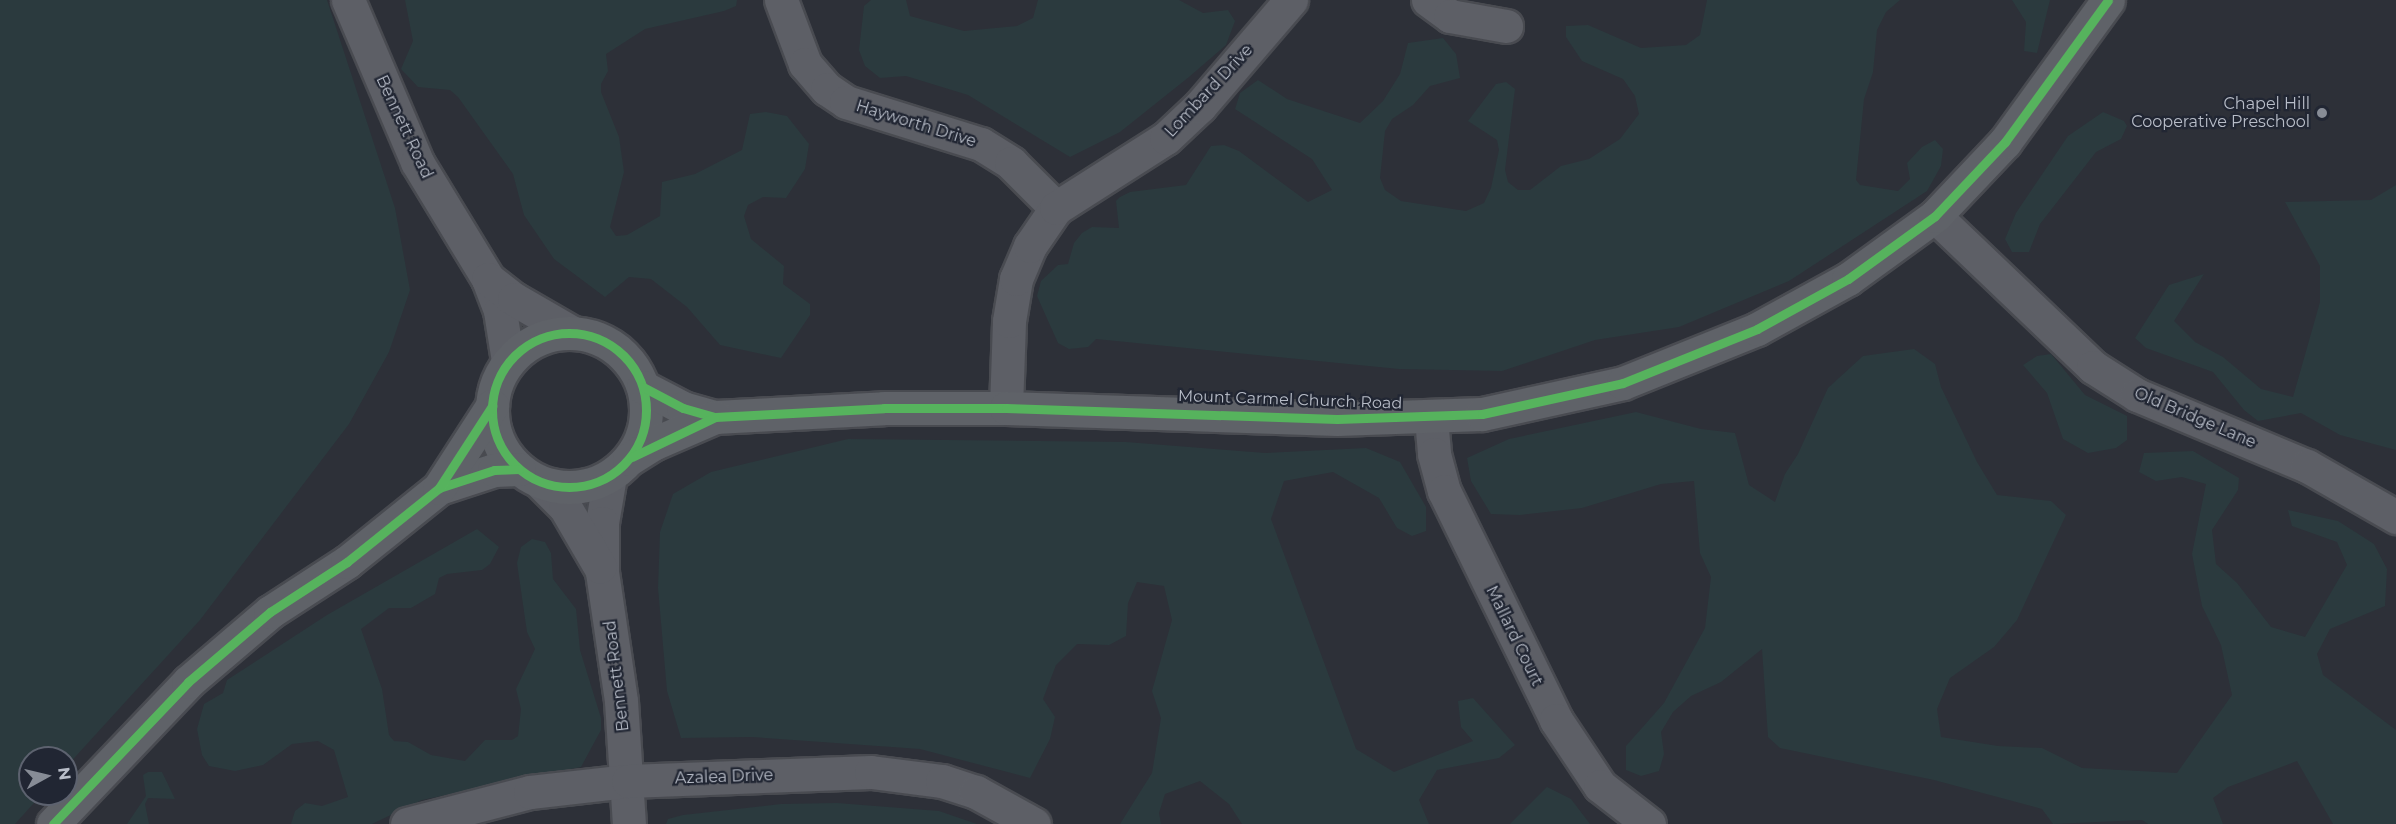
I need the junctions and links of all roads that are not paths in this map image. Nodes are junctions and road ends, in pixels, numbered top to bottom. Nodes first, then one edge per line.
1 (348, 0) edge
2 (781, 0) edge
3 (1292, 0) edge
4 (1428, 0) edge
5 (2108, 0) edge
6 (1506, 26) dead end
7 (1056, 208) junction
8 (1935, 216) junction
9 (488, 279) junction
10 (571, 332) junction
11 (508, 362) junction
12 (643, 387) junction
13 (492, 406) junction
14 (1006, 408) junction
15 (715, 417) junction
16 (1431, 418) junction
17 (620, 467) junction
18 (529, 476) junction
19 (439, 488) junction
20 (2396, 517) edge
21 (602, 572) junction
22 (628, 781) junction
23 (53, 824) edge
24 (407, 824) edge
25 (629, 824) edge
26 (1034, 824) edge
27 (1649, 824) edge

1 - 9 street, Bennett Road
2 - 7 street, Hayworth Drive
3 - 7 street, Lombard Drive
4 - 6 street
5 - 8 main road, Mount Carmel Church Road
7 - 14 street
8 - 16 main road, Mount Carmel Church Road
8 - 20 street, Old Bridge Lane
9 - 10 street, Bennett Road
9 - 11 street, Bennett Road
10 - 11 main road
10 - 12 main road
11 - 13 main road
12 - 15 main road, Mount Carmel Church Road
12 - 17 main road
13 - 18 main road
13 - 19 main road
14 - 15 main road, Mount Carmel Church Road
14 - 16 main road, Mount Carmel Church Road
15 - 17 main road, Mount Carmel Church Road
16 - 27 street, Mallard Court
17 - 18 main road
17 - 21 street, Bennett Road
18 - 19 main road
18 - 21 street, Bennett Road
19 - 23 main road
21 - 22 street, Bennett Road
22 - 24 street, Azalea Drive
22 - 25 street, Bennett Road
22 - 26 street, Azalea Drive

